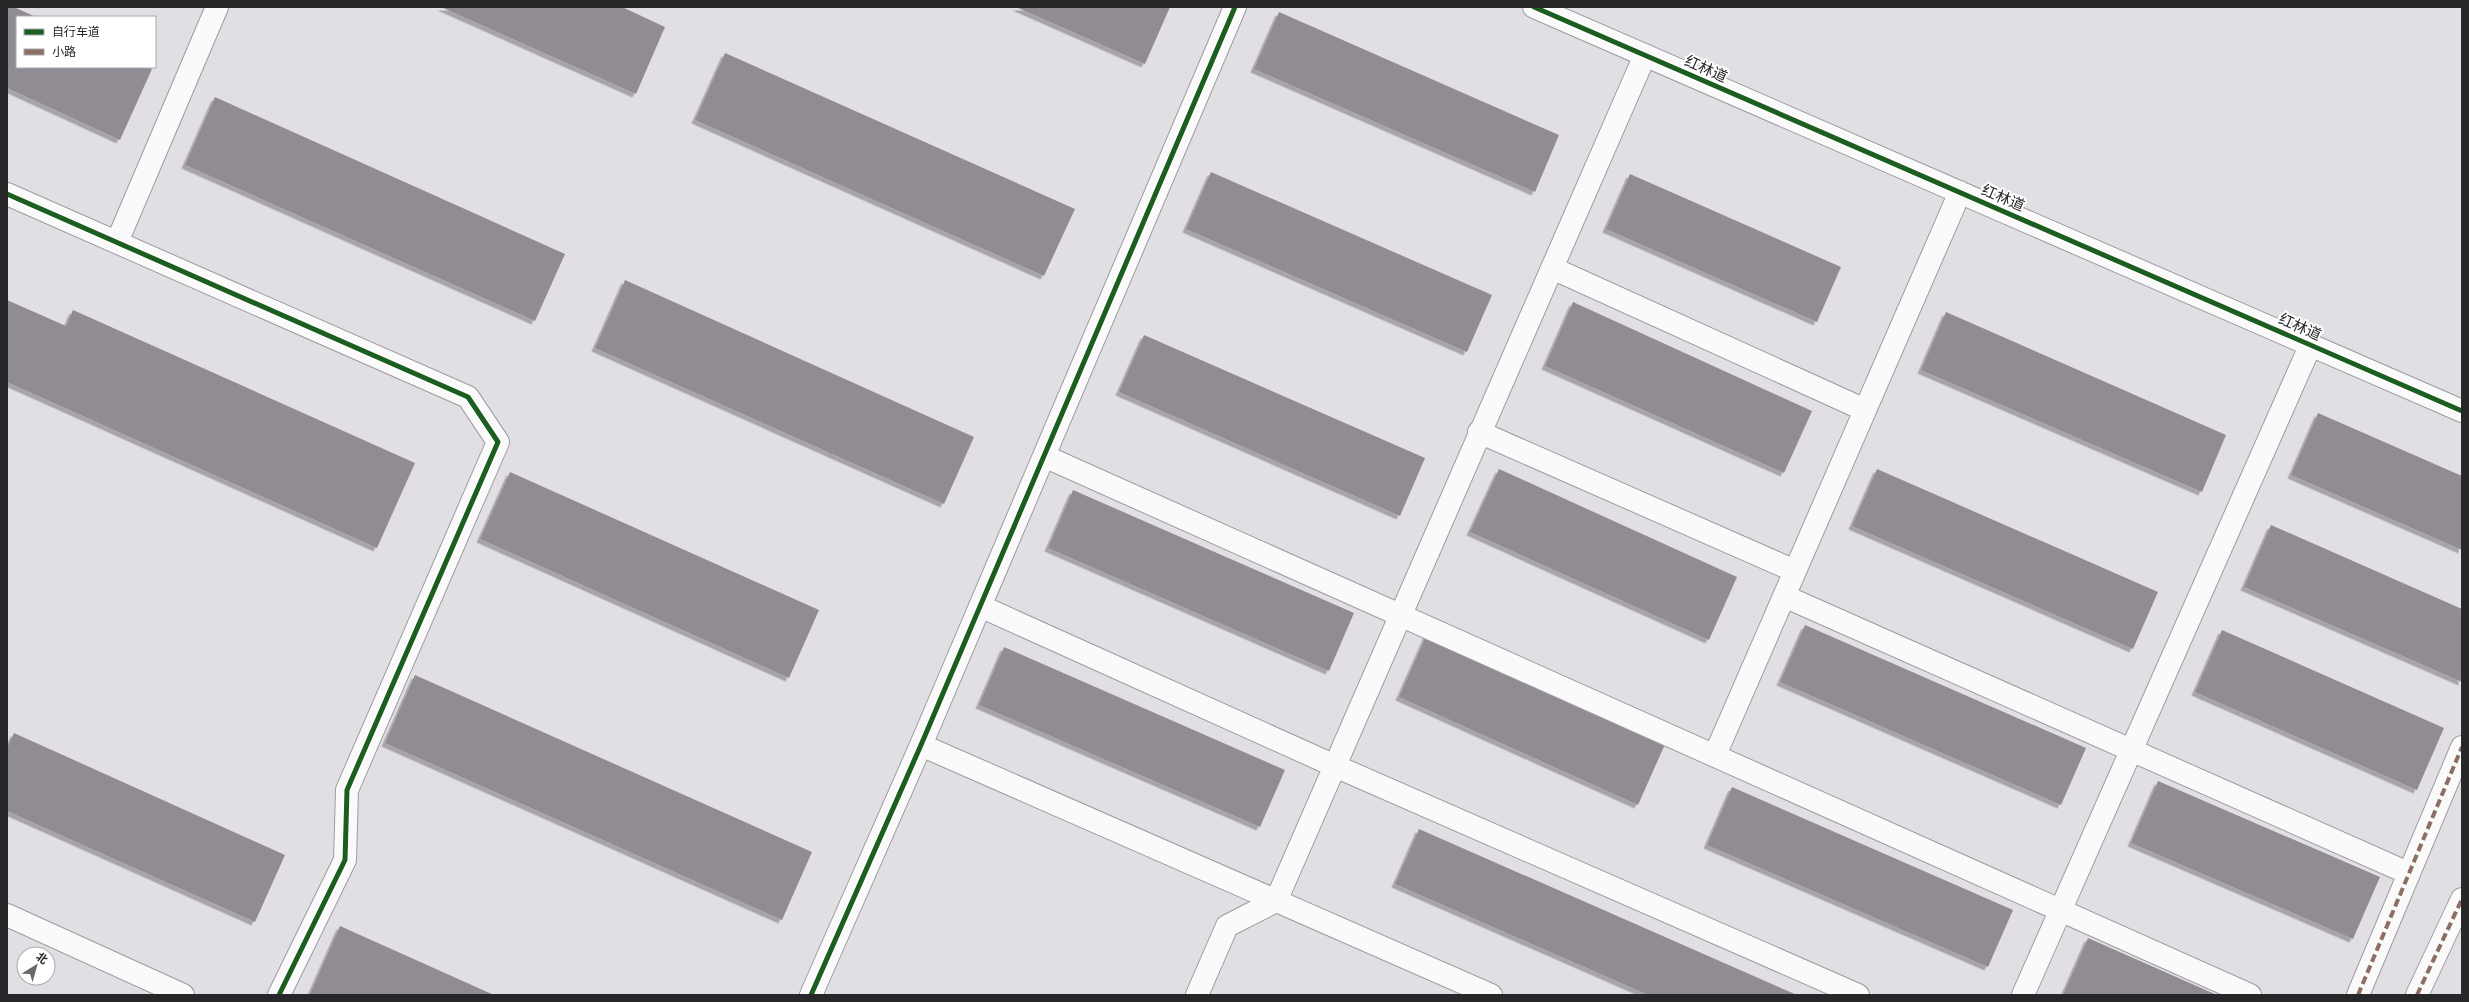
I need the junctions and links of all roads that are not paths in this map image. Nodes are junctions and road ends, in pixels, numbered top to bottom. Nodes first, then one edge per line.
1 (217, 7) edge
2 (1235, 7) edge
3 (1534, 7) edge
4 (1645, 55) junction
5 (1960, 192) junction
6 (7, 194) edge
7 (117, 242) junction
8 (1552, 268) junction
9 (2311, 344) junction
10 (1866, 410) junction
11 (2462, 411) edge
12 (1479, 432) junction
13 (1044, 456) junction
14 (1795, 571) junction
15 (1784, 596) junction
16 (980, 606) junction
17 (1400, 615) junction
18 (921, 746) junction
19 (2462, 747) edge
20 (2132, 751) junction
21 (1715, 755) junction
22 (1335, 766) junction
23 (2408, 873) junction
24 (2462, 899) edge
25 (1276, 901) junction
26 (2062, 911) junction
27 (7, 915) edge
28 (183, 995) edge
29 (279, 995) edge
30 (811, 995) edge
31 (1197, 995) edge
32 (1491, 995) edge
33 (1858, 995) edge
34 (2023, 995) edge
35 (2250, 995) edge
36 (2358, 995) edge
37 (2417, 995) edge

1 - 7 street
2 - 13 street
3 - 4 street, 红林道
4 - 5 street, 红林道
4 - 8 street
5 - 9 street, 红林道
5 - 10 street
6 - 7 street
7 - 29 street
8 - 10 street
8 - 12 street
9 - 11 street, 红林道
9 - 20 street
10 - 14 street
12 - 14 street
12 - 17 street
13 - 16 street
13 - 17 street
14 - 15 street
15 - 20 street
15 - 21 street
16 - 18 street
16 - 22 street
17 - 21 street
17 - 22 street
18 - 25 street
18 - 30 street
19 - 23 street
20 - 23 street
20 - 26 street
21 - 26 street
22 - 25 street
22 - 33 street
23 - 36 street
24 - 37 street
25 - 31 street
25 - 32 street
26 - 34 street
26 - 35 street
27 - 28 street

